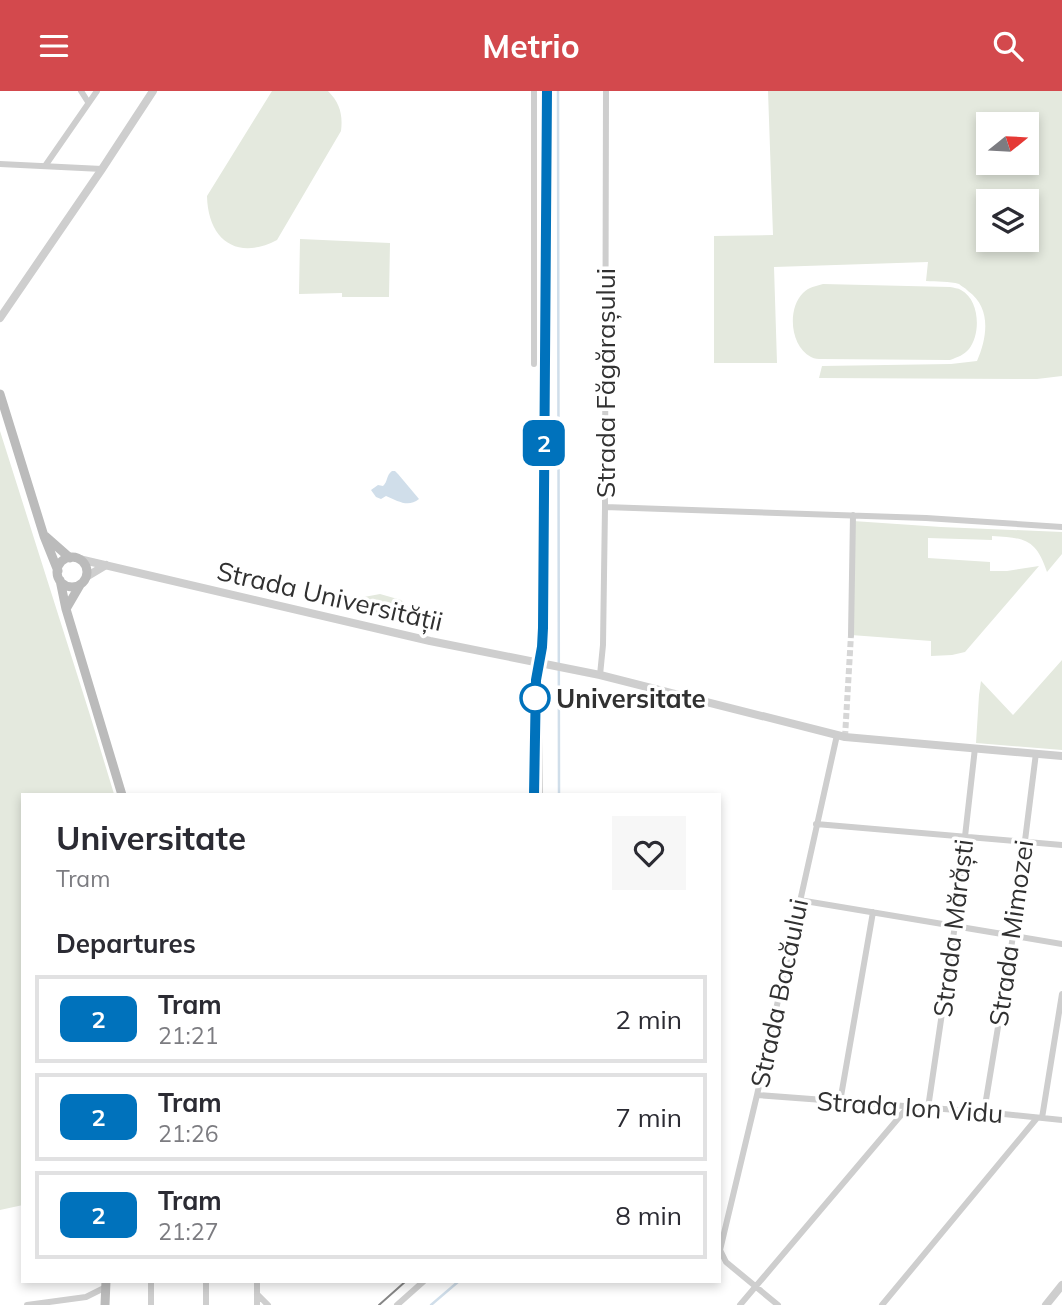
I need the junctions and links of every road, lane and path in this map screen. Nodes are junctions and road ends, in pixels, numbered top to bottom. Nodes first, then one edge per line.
1 (81, 91) edge
2 (97, 91) edge
3 (153, 91) edge
4 (534, 91) edge
5 (606, 91) edge
6 (88, 102) junction
7 (0, 164) edge
8 (45, 166) junction
9 (102, 169) junction
10 (0, 318) edge
11 (534, 364) dead end
12 (0, 394) edge
13 (605, 507) junction
14 (853, 515) junction
15 (1062, 527) edge
16 (44, 536) junction
17 (75, 558) junction
18 (106, 565) junction
19 (59, 575) junction
20 (83, 581) junction
21 (66, 609) junction
22 (851, 635) tunnel mouth
23 (542, 663) junction
24 (600, 675) junction
25 (837, 735) junction
26 (975, 748) junction
27 (1036, 753) junction
28 (1062, 755) edge
29 (121, 793) edge
30 (540, 793) edge
31 (816, 824) junction
32 (965, 836) junction
33 (1025, 842) junction
34 (1062, 845) edge
35 (799, 900) junction
36 (873, 912) junction
37 (955, 925) junction
38 (1013, 936) junction
39 (1062, 944) edge
40 (1062, 994) edge
41 (757, 1095) junction
42 (840, 1102) junction
43 (907, 1108) junction
44 (928, 1108) junction
45 (984, 1112) junction
46 (1039, 1118) junction
47 (1062, 1120) edge
48 (721, 1246) edge
49 (721, 1252) edge
50 (151, 1283) edge
51 (206, 1283) edge
52 (257, 1283) edge
53 (422, 1283) edge
54 (106, 1284) edge
55 (1062, 1285) edge
56 (755, 1286) junction
57 (257, 1294) junction
58 (86, 1297) junction
59 (105, 1304) edge
60 (27, 1305) edge
61 (150, 1305) edge
62 (206, 1305) edge
63 (257, 1305) edge
64 (268, 1305) edge
65 (397, 1305) edge
66 (740, 1305) edge
67 (778, 1305) edge
68 (882, 1305) edge
69 (1046, 1305) edge

1 - 6 street
2 - 6 street
3 - 9 street
4 - 11 street
5 - 13 street, Strada Făgărașului
6 - 8 street
7 - 8 street
8 - 9 street
9 - 10 street
12 - 16 main road
13 - 14 street
13 - 24 street, Strada Făgărașului
14 - 15 street
14 - 22 street
16 - 17 main road, Strada Universității
16 - 19 main road
17 - 18 street, Strada Universității
17 - 19 main road
17 - 20 main road
18 - 20 street
18 - 23 street, Strada Universității
19 - 20 main road
19 - 21 main road
20 - 21 main road
21 - 29 main road
23 - 24 street, Strada Universității
23 - 30 street
24 - 25 street, Strada Universității
25 - 26 street, Strada Universității
25 - 31 street, Strada Bacăului
26 - 27 street, Strada Universității
26 - 32 street, Strada Mărăști
27 - 28 street, Strada Universității
27 - 33 street, Strada Mimozei
31 - 32 street
31 - 35 street, Strada Bacăului
32 - 33 street
32 - 37 street, Strada Mărăști
33 - 34 street
33 - 38 street, Strada Mimozei
35 - 36 street
35 - 41 street, Strada Bacăului
36 - 37 street
36 - 42 street
37 - 38 street
37 - 44 street, Strada Mărăști
38 - 39 street
38 - 45 street, Strada Mimozei
40 - 46 street
41 - 42 street, Strada Ion Vidu
41 - 48 street, Strada Bacăului
42 - 43 street, Strada Ion Vidu
43 - 44 street, Strada Ion Vidu
43 - 56 street
44 - 45 street, Strada Ion Vidu
45 - 46 street, Strada Ion Vidu
46 - 47 street, Strada Ion Vidu
46 - 68 street
49 - 56 street
50 - 61 street
51 - 62 street
52 - 57 street
53 - 65 street
54 - 58 street
54 - 59 main road
55 - 69 street
56 - 66 street
56 - 67 street
57 - 63 street
57 - 64 street
58 - 59 street
58 - 60 street

